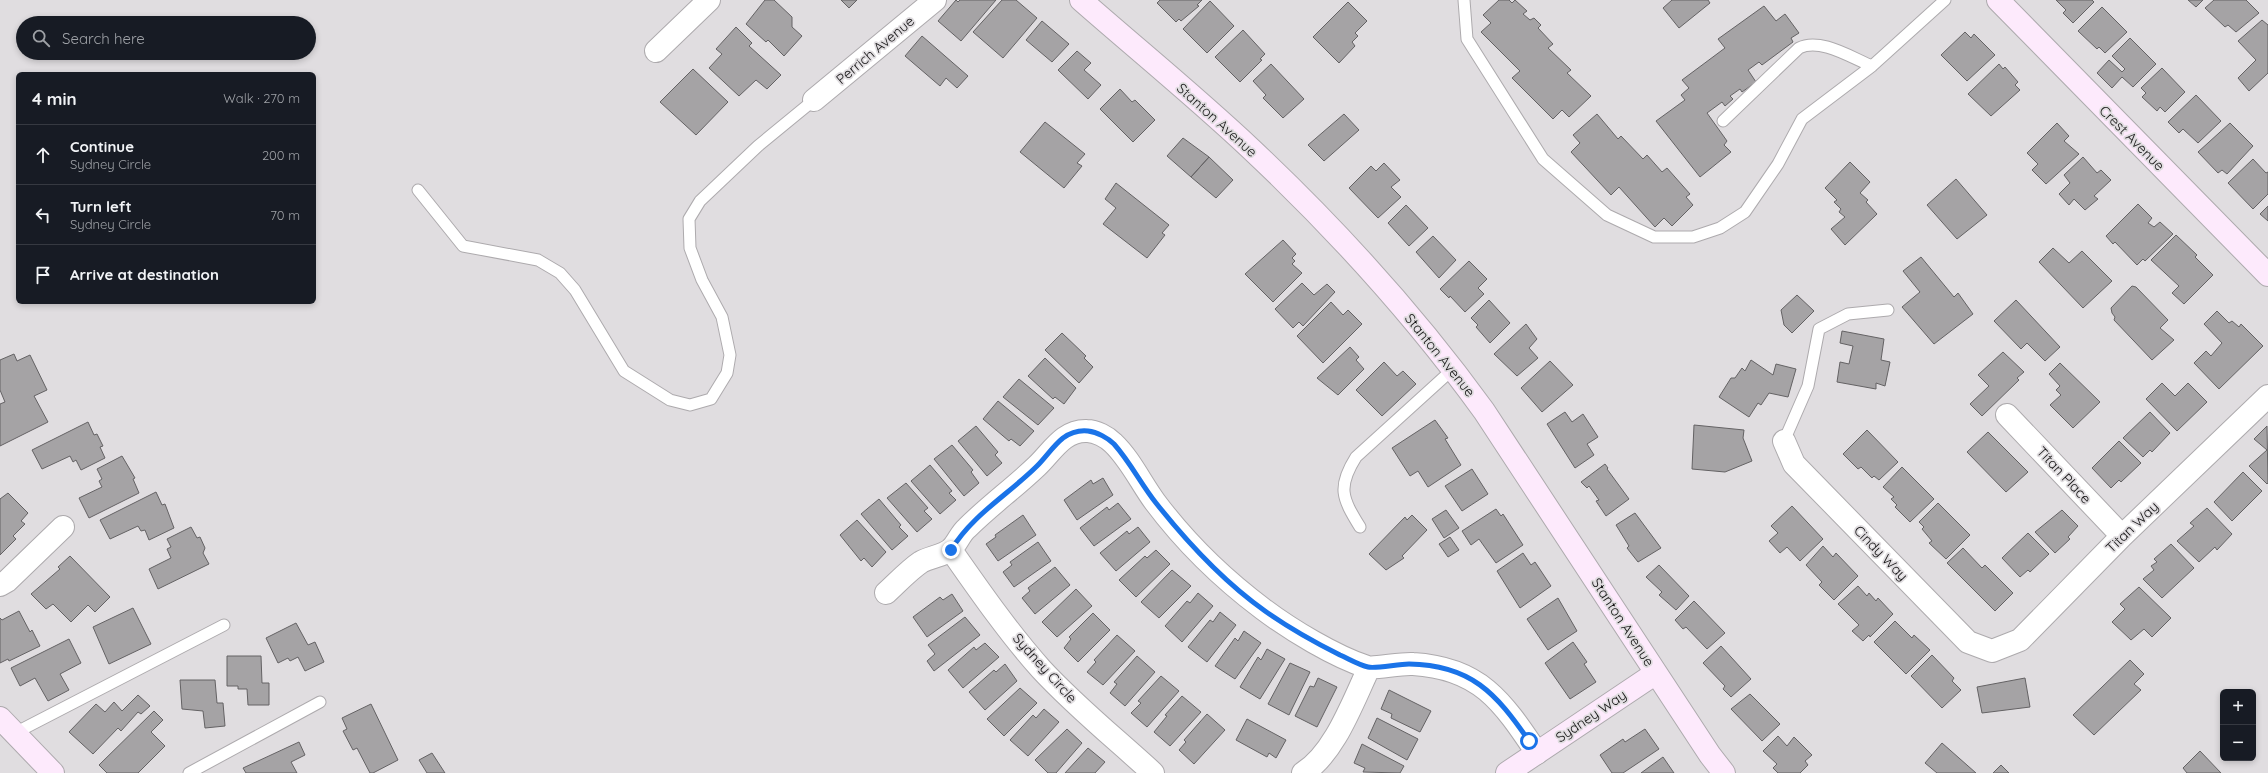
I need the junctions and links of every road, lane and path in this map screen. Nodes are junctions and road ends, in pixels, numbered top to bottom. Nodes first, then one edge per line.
1 (709, 0) edge
2 (935, 0) edge
3 (1081, 0) edge
4 (1464, 0) edge
5 (1945, 0) edge
6 (1998, 0) edge
7 (656, 51) dead end
8 (1872, 66) junction
9 (814, 100) joint
10 (1722, 121) dead end
11 (418, 190) dead end
12 (2268, 275) edge
13 (1888, 310) dead end
14 (1453, 369) junction
15 (2268, 396) edge
16 (2007, 415) dead end
17 (1784, 441) joint
18 (63, 526) dead end
19 (1360, 527) dead end
20 (2122, 536) junction
21 (951, 550) junction
22 (0, 584) edge
23 (886, 593) dead end
24 (224, 625) dead end
25 (1992, 651) joint
26 (1369, 668) junction
27 (1656, 673) junction
28 (320, 702) dead end
29 (7, 726) edge
30 (1537, 753) junction
31 (53, 773) edge
32 (189, 773) edge
33 (1153, 773) edge
34 (1303, 773) edge
35 (1507, 773) edge
36 (1724, 773) edge

1 - 7 street
2 - 9 street, Perrich Avenue
3 - 14 street, Stanton Avenue
4 - 8 lane
5 - 8 lane
6 - 12 street, Crest Avenue
8 - 10 lane
9 - 11 lane
13 - 17 lane
14 - 19 lane
14 - 27 street, Stanton Avenue
15 - 20 street, Titan Way
16 - 20 street, Titan Place
17 - 25 street, Cindy Way
18 - 22 street
20 - 25 street, Titan Way
21 - 23 street
21 - 26 street
21 - 33 street, Sydney Circle
24 - 29 lane
26 - 30 street
26 - 34 street
27 - 30 street, Sydney Way
27 - 36 street, Stanton Avenue
28 - 32 lane
29 - 31 street
30 - 35 street, Sydney Way

